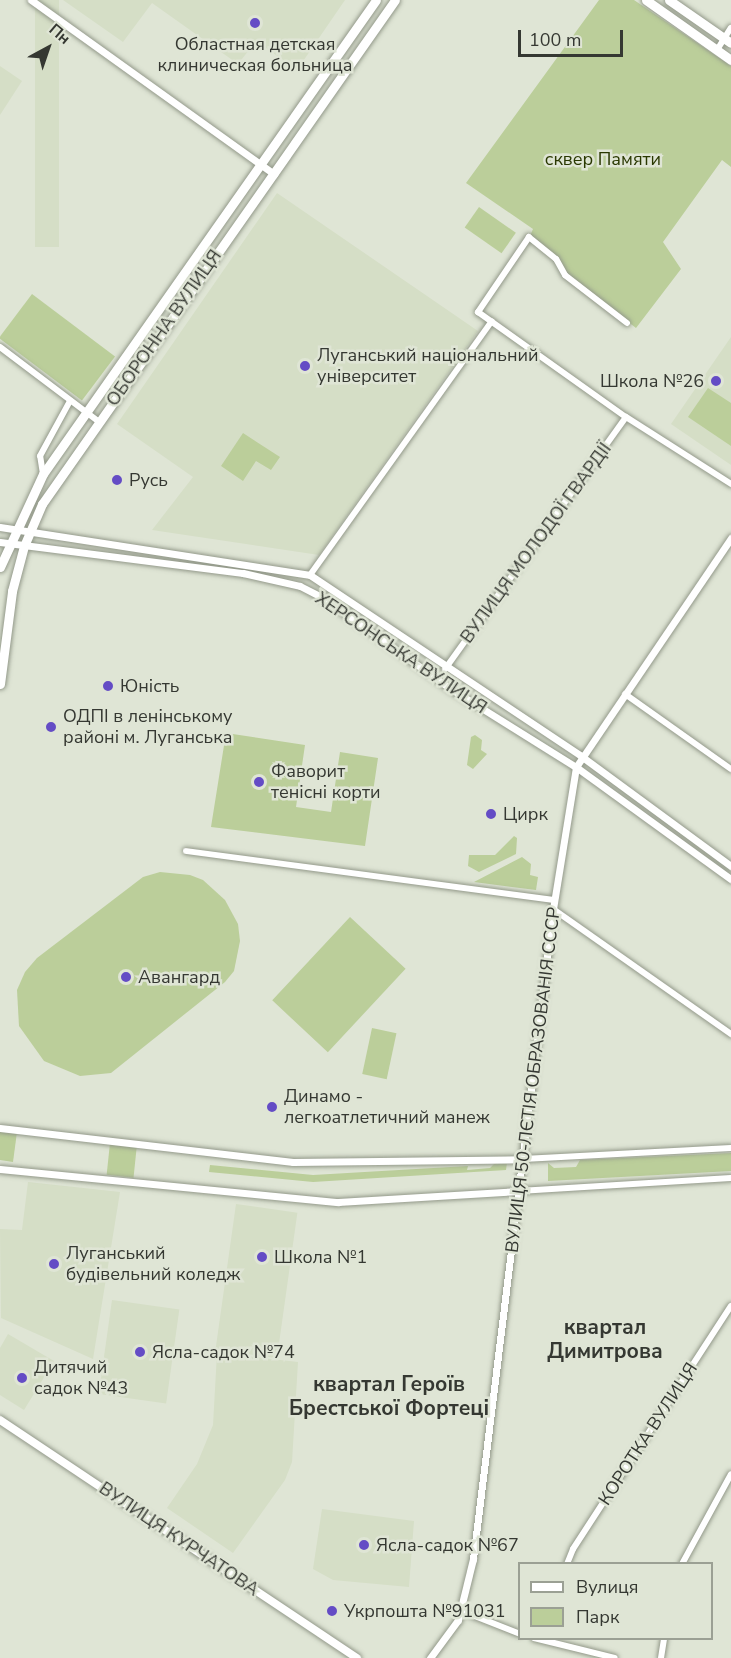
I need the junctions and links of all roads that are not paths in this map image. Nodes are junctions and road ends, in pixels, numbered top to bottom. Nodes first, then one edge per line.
1 (31, 0) edge
2 (376, 0) edge
3 (395, 0) edge
4 (646, 0) edge
5 (669, 0) edge
6 (731, 28) edge
7 (727, 41) edge
8 (717, 50) junction
9 (731, 60) edge
10 (261, 165) junction
11 (274, 174) junction
12 (492, 321) junction
13 (627, 323) dead end
14 (0, 347) edge
15 (70, 401) junction
16 (85, 414) junction
17 (626, 417) junction
18 (98, 421) junction
19 (43, 474) junction
20 (731, 484) edge
21 (0, 527) edge
22 (15, 530) junction
23 (29, 533) junction
24 (731, 538) edge
25 (4, 543) edge
26 (24, 546) junction
27 (0, 567) edge
28 (310, 575) junction
29 (445, 669) junction
30 (0, 684) edge
31 (625, 694) junction
32 (582, 756) junction
33 (576, 766) junction
34 (731, 769) edge
35 (186, 851) dead end
36 (731, 866) edge
37 (731, 879) edge
38 (555, 900) junction
39 (553, 909) junction
40 (731, 1034) edge
41 (0, 1128) edge
42 (731, 1149) edge
43 (523, 1159) junction
44 (0, 1169) edge
45 (731, 1178) edge
46 (519, 1191) junction
47 (731, 1306) edge
48 (0, 1420) edge
49 (731, 1474) edge
50 (567, 1562) edge
51 (683, 1562) edge
52 (462, 1611) junction
53 (518, 1634) edge
54 (542, 1640) edge
55 (664, 1640) edge
56 (357, 1658) edge
57 (430, 1658) edge
58 (615, 1658) edge
59 (661, 1658) edge

1 - 10 street
2 - 10 main road, ОБОРОННА ВУЛИЦЯ
3 - 11 main road, ОБОРОННА ВУЛИЦЯ
4 - 8 main road
5 - 7 main road
6 - 7 street
7 - 8 street
8 - 9 main road
10 - 11 street
10 - 16 main road, ОБОРОННА ВУЛИЦЯ
11 - 18 main road, ОБОРОННА ВУЛИЦЯ
12 - 13 street
12 - 17 street
12 - 28 street
14 - 15 street
15 - 16 street
15 - 19 street
16 - 18 street
16 - 19 main road, ОБОРОННА ВУЛИЦЯ
17 - 20 street
17 - 29 street, ВУЛИЦЯ МОЛОДОЇ ГВАРДІЇ
18 - 23 main road, ОБОРОННА ВУЛИЦЯ
19 - 22 main road, ОБОРОННА ВУЛИЦЯ
21 - 22 street, ХЕРСОНСЬКА ВУЛИЦЯ
22 - 23 street, ХЕРСОНСЬКА ВУЛИЦЯ
22 - 25 main road, ОБОРОННА ВУЛИЦЯ
23 - 26 main road, ОБОРОННА ВУЛИЦЯ
23 - 28 street, ХЕРСОНСЬКА ВУЛИЦЯ
24 - 31 street, ВУЛИЦЯ 50-ЛЄТІЯ ОБРАЗОВАНІЯ СССР
25 - 26 street, ХЕРСОНСЬКА ВУЛИЦЯ
25 - 27 main road, ОБОРОННА ВУЛИЦЯ
26 - 30 main road, ОБОРОННА ВУЛИЦЯ
26 - 33 street, ХЕРСОНСЬКА ВУЛИЦЯ
28 - 29 street, ХЕРСОНСЬКА ВУЛИЦЯ
29 - 32 street, ХЕРСОНСЬКА ВУЛИЦЯ
31 - 32 street, ВУЛИЦЯ 50-ЛЄТІЯ ОБРАЗОВАНІЯ СССР
31 - 34 street
32 - 33 street, ВУЛИЦЯ 50-ЛЄТІЯ ОБРАЗОВАНІЯ СССР
32 - 36 street, ХЕРСОНСЬКА ВУЛИЦЯ
33 - 37 street, ХЕРСОНСЬКА ВУЛИЦЯ
33 - 38 street, ВУЛИЦЯ 50-ЛЄТІЯ ОБРАЗОВАНІЯ СССР
35 - 38 street
38 - 39 street, ВУЛИЦЯ 50-ЛЄТІЯ ОБРАЗОВАНІЯ СССР
39 - 40 street
39 - 43 street, ВУЛИЦЯ 50-ЛЄТІЯ ОБРАЗОВАНІЯ СССР
41 - 43 street
42 - 43 street
43 - 46 street, ВУЛИЦЯ 50-ЛЄТІЯ ОБРАЗОВАНІЯ СССР
44 - 46 street
45 - 46 street
46 - 52 street, ВУЛИЦЯ 50-ЛЄТІЯ ОБРАЗОВАНІЯ СССР
47 - 50 street, КОРОТКА ВУЛИЦЯ
48 - 56 main road, ВУЛИЦЯ КУРЧАТОВА
49 - 51 street
52 - 53 street
52 - 57 street, ВУЛИЦЯ 50-ЛЄТІЯ ОБРАЗОВАНІЯ СССР
54 - 58 street
55 - 59 street

